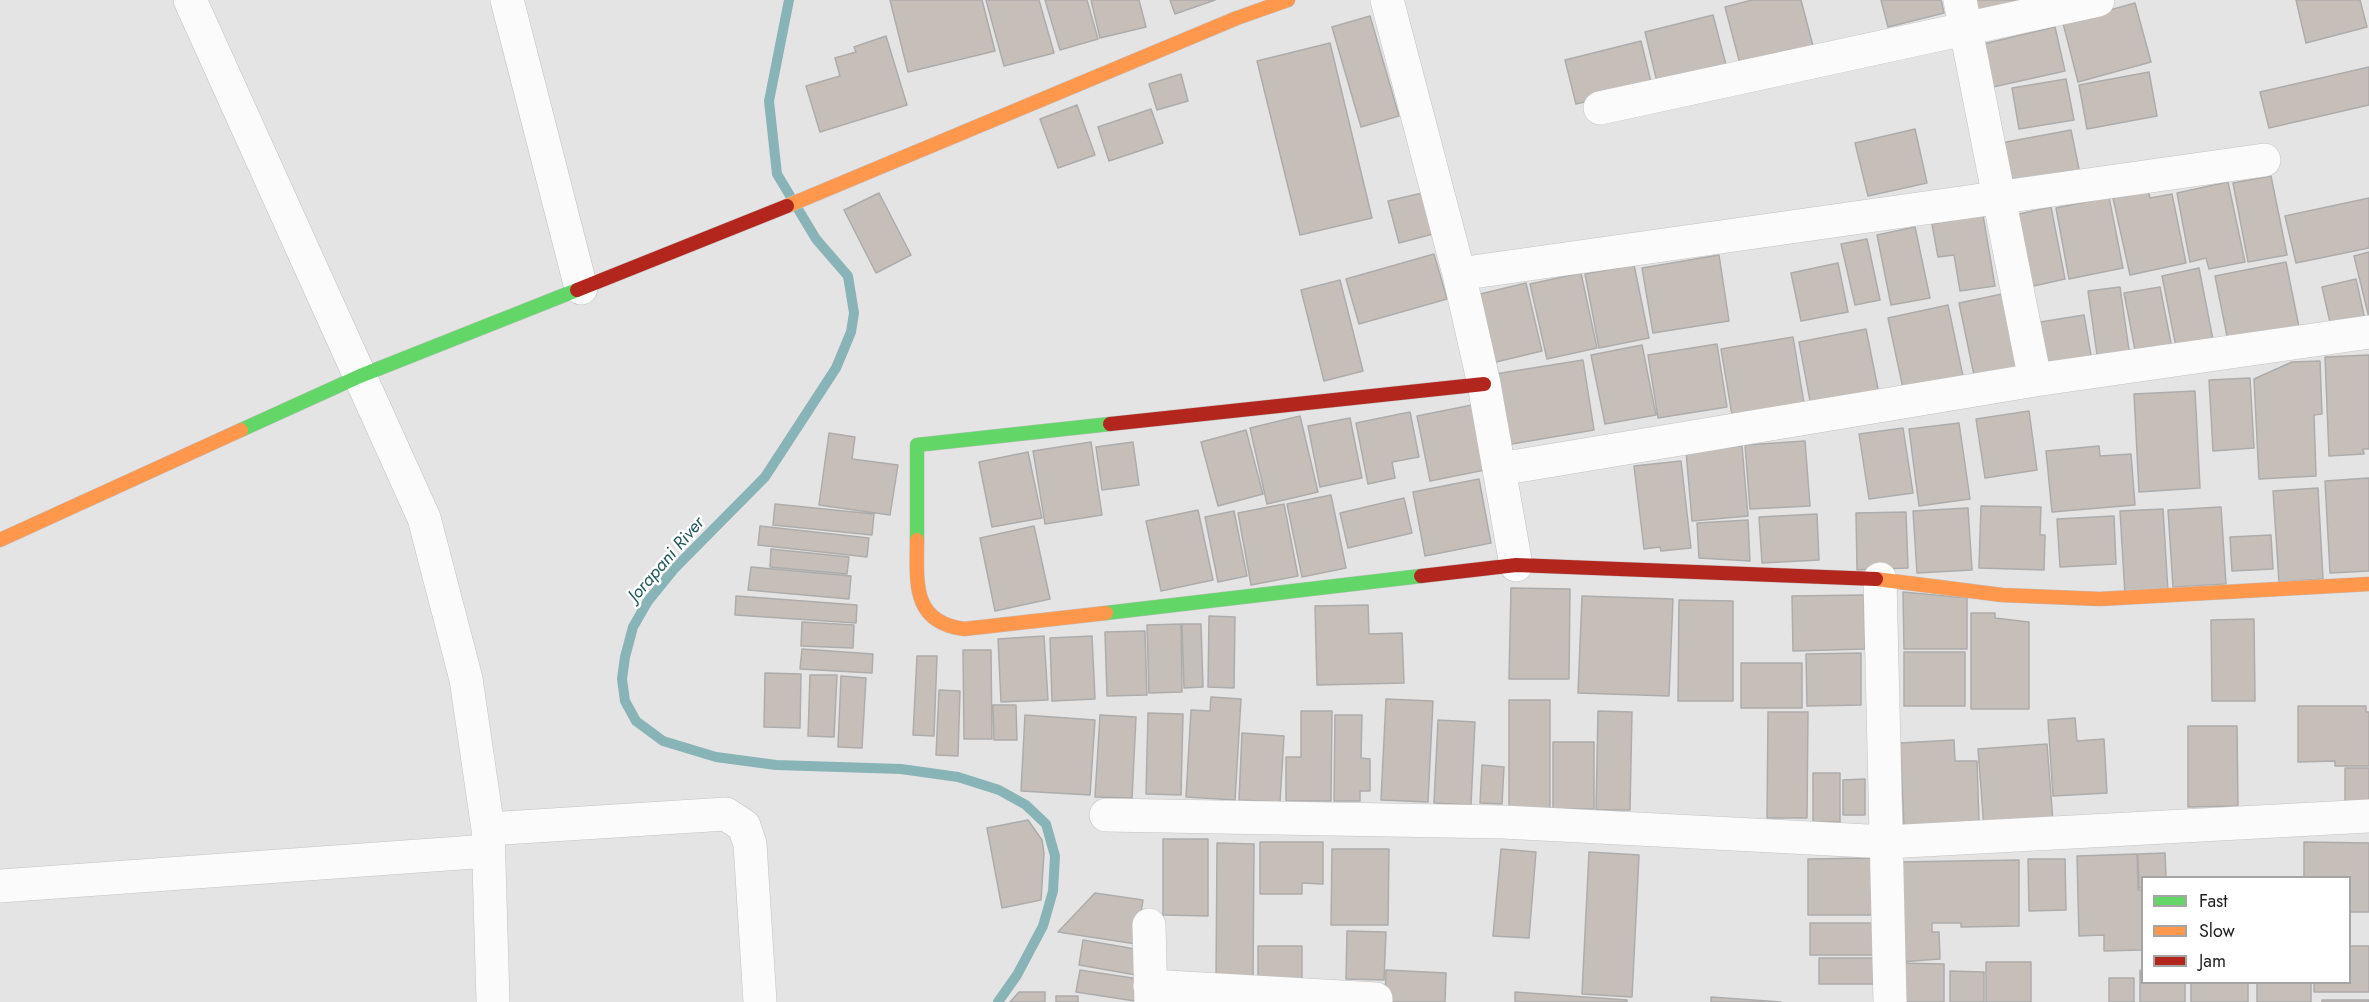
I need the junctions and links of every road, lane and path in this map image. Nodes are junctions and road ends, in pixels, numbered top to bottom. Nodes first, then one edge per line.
1 (190, 0) edge
2 (507, 0) edge
3 (1288, 0) edge
4 (1387, 0) edge
5 (2098, 0) edge
6 (1233, 9) edge
7 (1962, 15) edge
8 (1600, 108) dead end
9 (2264, 160) dead end
10 (1998, 198) junction
11 (1459, 274) junction
12 (581, 288) junction
13 (2369, 332) edge
14 (360, 376) junction
15 (2035, 380) junction
16 (1484, 384) junction
17 (1500, 469) junction
18 (0, 540) edge
19 (1516, 565) junction
20 (1880, 579) junction
21 (2369, 584) edge
22 (1106, 815) dead end
23 (2369, 816) edge
24 (488, 840) junction
25 (1887, 842) junction
26 (0, 886) edge
27 (1149, 925) dead end
28 (1151, 994) edge
29 (1376, 999) dead end
30 (493, 1002) edge
31 (760, 1002) edge
32 (1890, 1002) edge

1 - 14 street
2 - 12 street
3 - 6 street
4 - 11 street
5 - 7 street
6 - 12 street
7 - 8 street
7 - 10 street
9 - 10 street
10 - 11 street
10 - 15 street
11 - 16 street
12 - 14 street
13 - 15 street
14 - 18 street
14 - 24 street
15 - 17 street
16 - 17 street
16 - 19 street
17 - 19 street
19 - 20 street
20 - 21 street
20 - 25 street
22 - 25 street
23 - 25 street
24 - 26 street
24 - 30 street
24 - 31 street
25 - 32 street
27 - 28 street
28 - 29 street

